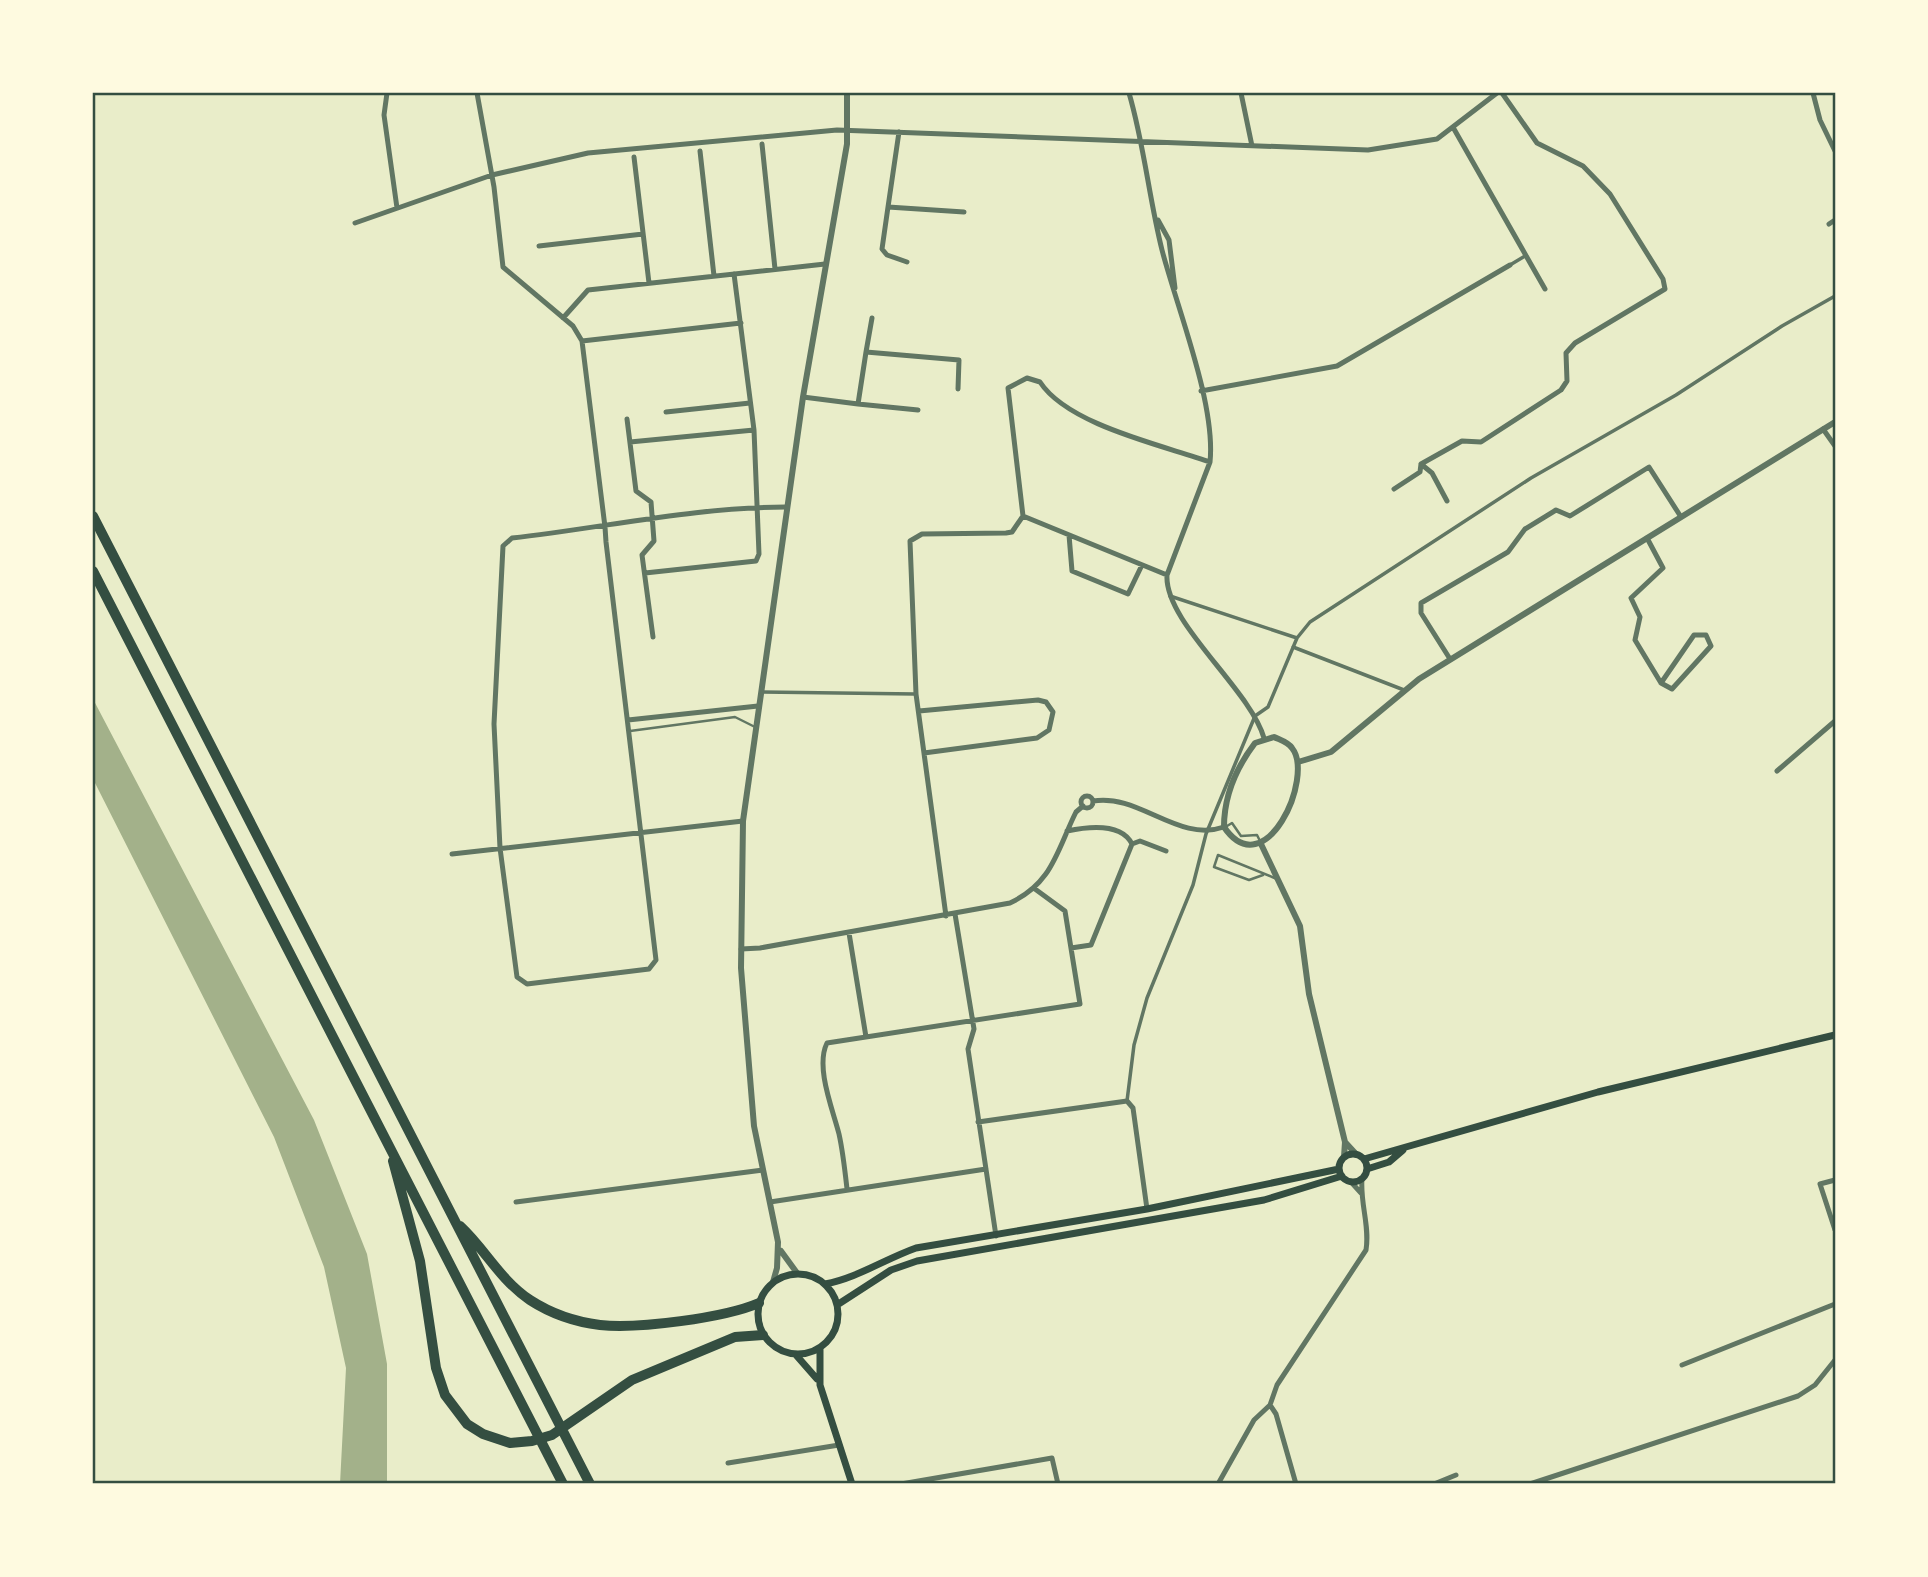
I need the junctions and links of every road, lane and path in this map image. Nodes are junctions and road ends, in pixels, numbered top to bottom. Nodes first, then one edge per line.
1 (387, 93) edge
2 (477, 93) edge
3 (847, 93) edge
4 (1129, 93) edge
5 (1241, 93) edge
6 (1500, 93) edge
7 (1813, 93) edge
8 (1454, 129) junction
9 (847, 130) junction
10 (899, 132) junction
11 (1141, 142) junction
12 (762, 144) dead end
13 (1252, 146) junction
14 (700, 151) dead end
15 (1835, 151) edge
16 (634, 157) dead end
17 (492, 175) junction
18 (888, 207) junction
19 (397, 208) junction
20 (964, 212) dead end
21 (1835, 220) edge
22 (355, 223) dead end
23 (1829, 224) dead end
24 (643, 234) junction
25 (539, 246) dead end
26 (1525, 256) junction
27 (907, 262) dead end
28 (825, 264) junction
29 (1510, 265) joint
30 (775, 269) junction
31 (734, 274) junction
32 (714, 276) junction
33 (649, 283) junction
34 (1545, 289) dead end
35 (1835, 296) edge
36 (563, 318) junction
37 (872, 318) dead end
38 (740, 323) junction
39 (582, 341) junction
40 (866, 352) junction
41 (958, 390) dead end
42 (1201, 391) junction
43 (803, 397) junction
44 (750, 403) junction
45 (858, 404) junction
46 (918, 410) dead end
47 (666, 412) dead end
48 (628, 419) dead end
49 (1835, 422) edge
50 (1823, 429) junction
51 (754, 430) junction
52 (630, 442) junction
53 (1835, 446) edge
54 (1210, 463) junction
55 (1421, 464) junction
56 (1394, 489) dead end
57 (1447, 501) dead end
58 (759, 507) junction
59 (786, 507) junction
60 (93, 516) edge
61 (1023, 516) junction
62 (1681, 517) junction
63 (653, 521) junction
64 (605, 527) junction
65 (1069, 535) junction
66 (1647, 538) junction
67 (1142, 565) junction
68 (93, 571) edge
69 (645, 573) junction
70 (1167, 575) junction
71 (1169, 595) junction
72 (653, 637) dead end
73 (1297, 638) junction
74 (1293, 648) junction
75 (1450, 659) junction
76 (1661, 683) junction
77 (1404, 690) junction
78 (760, 693) junction
79 (916, 694) junction
80 (758, 706) junction
81 (919, 711) junction
82 (1255, 716) junction
83 (628, 720) junction
84 (1835, 721) edge
85 (755, 727) junction
86 (630, 731) junction
87 (1264, 738) junction
88 (924, 753) junction
89 (1298, 762) junction
90 (1777, 771) dead end
91 (743, 821) junction
92 (1224, 827) junction
93 (642, 831) junction
94 (1067, 831) junction
95 (1206, 834) junction
96 (1132, 844) junction
97 (1261, 844) junction
98 (500, 848) junction
99 (1166, 851) dead end
100 (452, 854) dead end
101 (1263, 876) junction
102 (1280, 880) junction
103 (1035, 889) junction
104 (955, 914) junction
105 (946, 916) junction
106 (849, 933) junction
107 (1072, 948) junction
108 (741, 949) junction
109 (972, 1019) junction
110 (1835, 1035) edge
111 (866, 1037) junction
112 (1127, 1101) junction
113 (978, 1122) junction
114 (1345, 1142) junction
115 (1406, 1146) junction
116 (391, 1150) junction
117 (1356, 1154) junction
118 (1344, 1157) junction
119 (1364, 1159) junction
120 (986, 1169) junction
121 (1367, 1169) junction
122 (763, 1170) junction
123 (1340, 1172) junction
124 (1362, 1179) junction
125 (1835, 1180) edge
126 (1351, 1182) junction
127 (847, 1189) junction
128 (1361, 1193) junction
129 (516, 1202) dead end
130 (770, 1202) junction
131 (1147, 1209) junction
132 (455, 1222) junction
133 (1835, 1230) edge
134 (996, 1236) junction
135 (778, 1242) junction
136 (797, 1273) junction
137 (773, 1282) junction
138 (825, 1284) junction
139 (759, 1303) junction
140 (1835, 1304) edge
141 (838, 1305) junction
142 (763, 1335) junction
143 (820, 1349) junction
144 (796, 1354) junction
145 (1835, 1360) edge
146 (1682, 1366) dead end
147 (820, 1385) junction
148 (1270, 1405) junction
149 (839, 1445) junction
150 (728, 1463) dead end
151 (1456, 1475) dead end
152 (563, 1484) edge
153 (590, 1484) edge
154 (852, 1484) edge
155 (901, 1484) edge
156 (1058, 1484) edge
157 (1218, 1484) edge
158 (1296, 1484) edge
159 (1434, 1484) edge
160 (1530, 1484) edge

1 - 19 street
2 - 17 street
3 - 9 street
4 - 11 street
5 - 13 street
6 - 8 street
6 - 55 street
7 - 15 street
8 - 13 street
8 - 26 street
9 - 10 street
9 - 17 street
9 - 28 street
10 - 11 street
10 - 18 street
11 - 13 street
11 - 42 street
12 - 30 street
14 - 32 street
16 - 24 street
17 - 19 street
17 - 36 street
18 - 20 street
18 - 27 street
19 - 22 street
21 - 23 street
24 - 25 street
24 - 33 street
26 - 29 street
26 - 34 street
28 - 30 street
28 - 43 street
29 - 42 street
30 - 31 street
31 - 32 street
31 - 38 street
32 - 33 street
33 - 36 street
35 - 73 street
36 - 39 street
37 - 40 street
38 - 39 street
38 - 44 street
39 - 64 street
40 - 41 street
40 - 45 street
42 - 54 street
43 - 45 street
43 - 59 street
44 - 47 street
44 - 51 street
45 - 46 street
48 - 52 street
49 - 50 street
50 - 53 street
50 - 62 street
51 - 52 street
51 - 58 street
52 - 63 street
54 - 61 street
54 - 70 street
55 - 56 street
55 - 57 street
58 - 59 street
58 - 63 street
58 - 69 street
59 - 78 street
60 - 132 highway
61 - 65 street
61 - 79 street
62 - 66 street
62 - 75 street
63 - 64 street
63 - 69 street
64 - 83 street
64 - 98 street
65 - 67 street
65 - 67 street
66 - 75 street
66 - 76 street
67 - 70 street
68 - 116 highway
69 - 72 street
70 - 71 street
71 - 73 street
71 - 82 street
73 - 74 street
74 - 77 street
74 - 82 street
75 - 77 street
76 - 76 street
77 - 89 street
78 - 79 street
78 - 80 street
79 - 81 street
80 - 83 street
80 - 85 street
81 - 88 street
81 - 88 street
82 - 87 street
82 - 95 street
83 - 86 street
84 - 90 street
85 - 86 lane
85 - 91 street
86 - 93 street
87 - 89 street
87 - 92 street
88 - 105 street
89 - 97 street
91 - 93 street
91 - 108 street
92 - 95 street
92 - 97 street
92 - 97 lane
93 - 98 street
93 - 98 street
94 - 95 street
94 - 96 street
94 - 103 street
95 - 112 street
96 - 99 street
96 - 107 street
97 - 102 street
98 - 100 street
101 - 101 lane
101 - 102 lane
102 - 114 street
103 - 104 street
103 - 107 street
104 - 105 street
104 - 109 street
105 - 106 street
106 - 108 street
106 - 111 street
107 - 109 street
108 - 122 street
109 - 111 street
109 - 113 street
110 - 115 main road
111 - 127 street
112 - 113 street
112 - 131 street
113 - 120 street
114 - 117 street
114 - 118 street
115 - 119 main road
115 - 121 main road
116 - 142 highway
116 - 152 highway
117 - 118 main road
117 - 119 main road
118 - 123 main road
119 - 121 main road
120 - 127 street
120 - 134 street
121 - 124 main road
122 - 129 street
122 - 130 street
123 - 126 main road
123 - 131 main road
123 - 141 main road
124 - 126 main road
124 - 128 street
125 - 133 street
126 - 128 street
127 - 130 street
128 - 148 street
130 - 135 street
131 - 134 main road
132 - 139 highway
132 - 153 highway
134 - 138 main road
135 - 136 street
135 - 137 street
136 - 137 main road
136 - 138 main road
137 - 139 main road
138 - 141 main road
139 - 142 main road
140 - 146 street
141 - 143 main road
142 - 144 main road
143 - 144 main road
143 - 147 main road
144 - 147 main road
145 - 160 street
147 - 149 main road
148 - 157 street
148 - 158 street
149 - 150 street
149 - 154 main road
151 - 159 street
155 - 156 street

